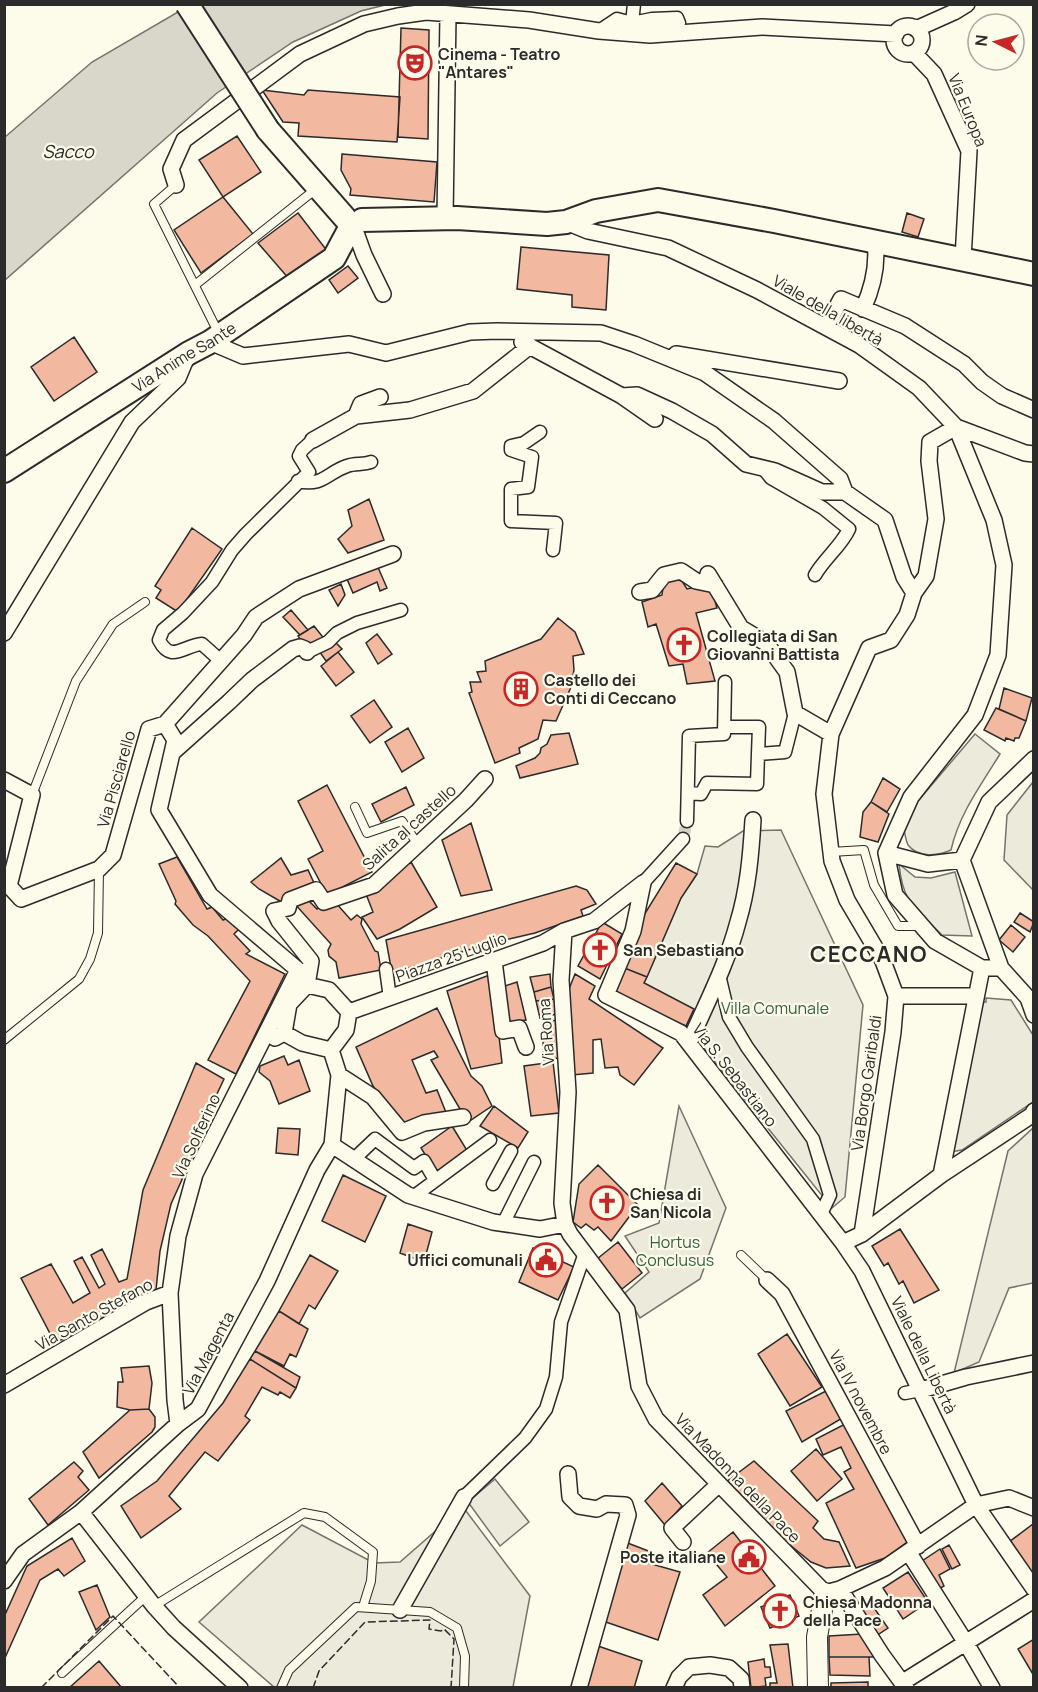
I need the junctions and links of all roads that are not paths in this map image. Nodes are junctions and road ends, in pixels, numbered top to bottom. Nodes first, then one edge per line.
1 (187, 4) edge
2 (967, 4) edge
3 (633, 13) edge
4 (448, 14) junction
5 (916, 29) junction
6 (599, 31) junction
7 (650, 34) junction
8 (896, 34) junction
9 (914, 53) junction
10 (176, 184) joint
11 (317, 187) junction
12 (566, 222) junction
13 (453, 223) junction
14 (353, 225) junction
15 (875, 241) junction
16 (963, 259) junction
17 (1034, 274) edge
18 (195, 285) junction
19 (383, 294) dead end
20 (863, 309) junction
21 (826, 327) junction
22 (497, 331) junction
23 (215, 339) junction
24 (530, 346) junction
25 (189, 353) junction
26 (664, 356) junction
27 (839, 381) dead end
28 (622, 396) junction
29 (380, 397) dead end
30 (1034, 410) edge
31 (356, 416) junction
32 (655, 419) dead end
33 (956, 427) junction
34 (540, 432) dead end
35 (313, 440) joint
36 (1034, 454) edge
37 (371, 462) dead end
38 (762, 467) junction
39 (4, 471) edge
40 (298, 481) junction
41 (845, 492) junction
42 (553, 550) dead end
43 (393, 554) dead end
44 (815, 575) dead end
45 (640, 592) dead end
46 (914, 593) junction
47 (145, 602) dead end
48 (401, 610) dead end
49 (4, 633) edge
50 (307, 652) joint
51 (221, 661) junction
52 (725, 682) dead end
53 (795, 713) junction
54 (165, 724) junction
55 (724, 727) junction
56 (831, 734) junction
57 (172, 753) junction
58 (758, 754) junction
59 (1034, 759) edge
60 (485, 779) dead end
61 (4, 780) edge
62 (688, 793) junction
63 (32, 795) junction
64 (355, 807) dead end
65 (687, 820) tunnel mouth
66 (753, 820) dead end
67 (683, 839) tunnel mouth
68 (417, 843) junction
69 (831, 852) junction
70 (885, 853) junction
71 (962, 860) junction
72 (99, 868) junction
73 (644, 883) junction
74 (922, 926) junction
75 (564, 931) junction
76 (494, 961) junction
77 (982, 968) junction
78 (1001, 968) junction
79 (386, 969) dead end
80 (719, 975) junction
81 (307, 985) junction
82 (896, 996) junction
83 (976, 996) junction
84 (390, 998) junction
85 (349, 1012) junction
86 (1034, 1015) edge
87 (284, 1033) junction
88 (4, 1040) edge
89 (689, 1043) junction
90 (260, 1047) junction
91 (526, 1047) dead end
92 (331, 1050) junction
93 (339, 1075) junction
94 (1034, 1111) edge
95 (463, 1117) dead end
96 (490, 1140) dead end
97 (332, 1145) junction
98 (511, 1151) dead end
99 (354, 1159) junction
100 (534, 1162) dead end
101 (941, 1175) junction
102 (435, 1180) junction
103 (493, 1185) dead end
104 (413, 1197) junction
105 (821, 1214) junction
106 (503, 1224) junction
107 (565, 1224) junction
108 (862, 1234) junction
109 (843, 1243) junction
110 (585, 1253) junction
111 (741, 1255) dead end
112 (767, 1280) joint
113 (170, 1293) junction
114 (1034, 1363) edge
115 (4, 1385) edge
116 (921, 1390) junction
117 (905, 1393) dead end
118 (178, 1424) junction
119 (568, 1474) dead end
120 (719, 1484) junction
121 (464, 1497) joint
122 (976, 1505) junction
123 (1034, 1508) edge
124 (81, 1512) junction
125 (683, 1542) dead end
126 (913, 1549) junction
127 (4, 1581) edge
128 (1034, 1589) edge
129 (832, 1591) junction
130 (1034, 1600) edge
131 (150, 1601) junction
132 (363, 1607) junction
133 (400, 1610) junction
134 (966, 1643) junction
135 (63, 1673) dead end
136 (904, 1685) edge
137 (240, 1688) edge
138 (280, 1688) edge
139 (464, 1688) edge
140 (579, 1688) edge
141 (674, 1688) edge
142 (742, 1688) edge
143 (818, 1688) edge
144 (992, 1688) edge

1 - 11 main road, bridge
2 - 5 street
3 - 6 street
3 - 7 street
4 - 6 street
4 - 10 street
4 - 13 street
5 - 8 street
5 - 9 street
6 - 7 street
7 - 8 street
8 - 9 street
9 - 16 street, Via Europa
10 - 18 lane
11 - 14 main road
11 - 18 lane
12 - 13 main road
12 - 15 main road
12 - 21 street, Viale della libertà
13 - 14 main road
14 - 19 street
14 - 23 main road, Via Anime Sante
15 - 16 main road
15 - 20 street
16 - 17 main road
18 - 23 lane
20 - 21 street
20 - 30 street
21 - 33 street, Viale della libertà
22 - 23 street
22 - 24 street
22 - 26 street
23 - 25 main road, Via Anime Sante
24 - 28 street
24 - 31 street
25 - 39 main road, Via Anime Sante
25 - 49 street
26 - 27 street
26 - 41 street
28 - 32 street
28 - 38 street
29 - 31 street
31 - 35 street
33 - 36 street
33 - 46 street, Via Borgo Garibaldi
33 - 70 street, Viale della libertà
34 - 42 street
35 - 40 street
37 - 40 street
38 - 41 street
38 - 44 street
40 - 51 street
41 - 46 street
43 - 51 street
45 - 53 street
46 - 56 street, Via Borgo Garibaldi
47 - 63 lane
48 - 50 street
50 - 57 street
51 - 54 street
52 - 55 street
53 - 56 street
53 - 58 street
54 - 57 street
54 - 72 street, Via Pisciarello
55 - 58 street
55 - 62 street
56 - 69 street, Via Borgo Garibaldi
57 - 90 street
58 - 62 street
59 - 71 street
60 - 68 street, Salita al castello
61 - 63 street
62 - 65 street
63 - 72 street
64 - 68 lane
66 - 80 street
67 - 73 street
68 - 81 street, Salita al castello
69 - 74 lane
69 - 82 street, Via Borgo Garibaldi
70 - 71 street
70 - 74 street
71 - 78 street
72 - 88 lane
73 - 75 street
73 - 89 street, Via S. Sebastiano
74 - 77 street
75 - 76 street, Piazza 25 Luglio
75 - 107 street, Via Roma
76 - 84 street, Piazza 25 Luglio
76 - 91 street
77 - 78 street
77 - 83 street
78 - 86 street
79 - 84 street
80 - 89 street
80 - 105 street
81 - 85 street
81 - 87 street
82 - 83 street
82 - 108 street, Via Borgo Garibaldi
83 - 101 street
84 - 85 street, Piazza 25 Luglio
85 - 92 street
87 - 90 street
87 - 92 street
89 - 105 street, Via S. Sebastiano
90 - 113 street, Via Solferino
92 - 93 street
93 - 95 street
93 - 97 street
94 - 101 street
96 - 102 street
97 - 99 street
97 - 118 street, Via Magenta
98 - 103 street
99 - 102 street
99 - 104 street
100 - 106 street
101 - 108 street
102 - 104 street
104 - 106 street
105 - 109 street, Via S. Sebastiano
106 - 107 street
107 - 110 street, Via Madonna della Pace
108 - 109 street
109 - 116 street, Viale della Libertà
110 - 120 street, Via Madonna della Pace
110 - 121 street
111 - 112 lane
112 - 126 street, Via IV novembre
113 - 115 street, Via Santo Stefano
113 - 118 street, Via Solferino
114 - 116 street
116 - 117 street
116 - 122 street, Viale della Libertà
118 - 124 street, Via Magenta
119 - 140 street
120 - 125 street
120 - 129 street, Via Madonna della Pace
121 - 133 street
122 - 123 street
122 - 126 street
122 - 128 street, Viale della Libertà
124 - 127 street, Via Magenta
124 - 131 street
126 - 129 street
126 - 134 street, Via IV novembre
129 - 136 street, Via Madonna della Pace
129 - 143 street
130 - 134 street
131 - 132 lane
131 - 135 lane
131 - 137 street
132 - 133 lane
132 - 138 lane
133 - 139 lane
134 - 136 street
134 - 144 street, Via IV novembre
141 - 142 street

